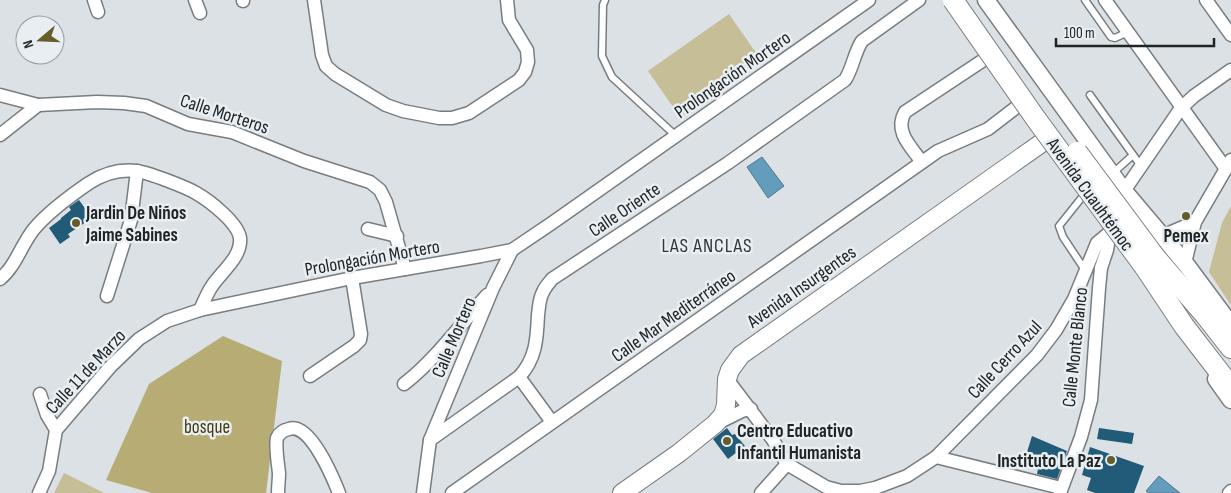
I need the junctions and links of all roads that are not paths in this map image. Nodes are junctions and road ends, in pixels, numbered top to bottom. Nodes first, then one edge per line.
1 (195, 0) edge
2 (314, 0) edge
3 (507, 0) edge
4 (605, 0) edge
5 (869, 0) edge
6 (918, 0) edge
7 (943, 0) edge
8 (953, 0) edge
9 (967, 0) edge
10 (986, 0) edge
11 (1085, 0) edge
12 (1105, 0) edge
13 (1206, 0) edge
14 (200, 13) dead end
15 (1128, 32) junction
16 (1231, 35) edge
17 (985, 58) junction
18 (1231, 70) edge
19 (0, 95) edge
20 (1090, 95) dead end
21 (38, 105) junction
22 (1018, 106) junction
23 (1181, 108) junction
24 (0, 135) edge
25 (676, 136) junction
26 (1043, 142) junction
27 (1133, 155) junction
28 (922, 162) junction
29 (1228, 165) edge
30 (1141, 166) junction
31 (137, 170) junction
32 (1112, 174) junction
33 (1124, 191) junction
34 (1083, 196) junction
35 (1195, 222) junction
36 (368, 229) dead end
37 (1110, 232) junction
38 (397, 236) junction
39 (1162, 236) junction
40 (512, 250) junction
41 (1150, 262) junction
42 (1186, 263) junction
43 (405, 269) junction
44 (1086, 271) junction
45 (2, 274) edge
46 (352, 278) junction
47 (494, 288) junction
48 (107, 296) dead end
49 (200, 310) junction
50 (1231, 326) edge
51 (1231, 348) edge
52 (310, 376) dead end
53 (519, 378) junction
54 (727, 379) junction
55 (404, 384) dead end
56 (1231, 387) edge
57 (40, 394) dead end
58 (1231, 400) edge
59 (751, 410) junction
60 (552, 422) junction
61 (715, 424) junction
62 (56, 430) junction
63 (430, 440) junction
64 (936, 457) junction
65 (787, 464) junction
66 (1060, 491) edge
67 (39, 493) edge
68 (278, 493) edge
69 (339, 493) edge
70 (423, 493) edge
71 (452, 493) edge
72 (622, 493) edge
73 (761, 493) edge

1 - 14 street
2 - 3 street
4 - 25 lane
5 - 25 street, Prolongación Mortero
6 - 53 street, Calle Oriente
7 - 17 street
8 - 41 main road, Avenida Cuauhtémoc, bridge
9 - 41 main road, Avenida Cuauhtémoc, bridge
10 - 32 street
11 - 15 lane
12 - 15 street
13 - 16 street
15 - 23 street
17 - 22 street
17 - 28 street
18 - 23 street, Calle Cerro Azul
19 - 21 street, Calle Morteros
20 - 27 lane
21 - 24 street
21 - 38 street, Calle Morteros
22 - 26 street
22 - 28 street, Calle Mar Mediterráneo
23 - 29 street
23 - 30 street, Calle Cerro Azul
25 - 40 street, Prolongación Mortero
26 - 34 street
26 - 54 main road, Avenida Insurgentes
27 - 30 lane
27 - 32 lane
28 - 60 street, Calle Mar Mediterráneo
29 - 35 street
30 - 33 street, Calle Cerro Azul
31 - 45 street
31 - 48 street
31 - 49 street
32 - 33 street
33 - 37 street, Calle Cerro Azul
33 - 39 street
34 - 37 street
34 - 44 lane
35 - 39 street
35 - 42 street
36 - 38 street
37 - 39 street
37 - 44 street, Calle Cerro Azul
37 - 58 street
37 - 66 street, Calle Monte Blanco
38 - 43 street, Calle Morteros
39 - 42 street
40 - 43 street, Prolongación Mortero
40 - 47 street, Calle Mortero
41 - 51 main road, Avenida Cuauhtémoc
41 - 56 main road, Avenida Cuauhtémoc
42 - 50 street
43 - 46 street, Prolongación Mortero
44 - 64 street, Calle Cerro Azul
46 - 49 street, Prolongación Mortero
46 - 52 street
47 - 55 street
47 - 63 street, Calle Mortero
49 - 62 street, Calle 11 de Marzo
53 - 60 street
53 - 63 street, Calle Oriente
54 - 59 street
54 - 61 main road, Avenida Insurgentes
57 - 62 street
59 - 61 street
59 - 65 street
60 - 71 street, Calle Mar Mediterráneo
61 - 72 main road, Avenida Insurgentes
62 - 67 street, Calle 11 de Marzo
63 - 70 street
64 - 65 street, Calle Cerro Azul
64 - 66 street
65 - 73 street
68 - 69 street

